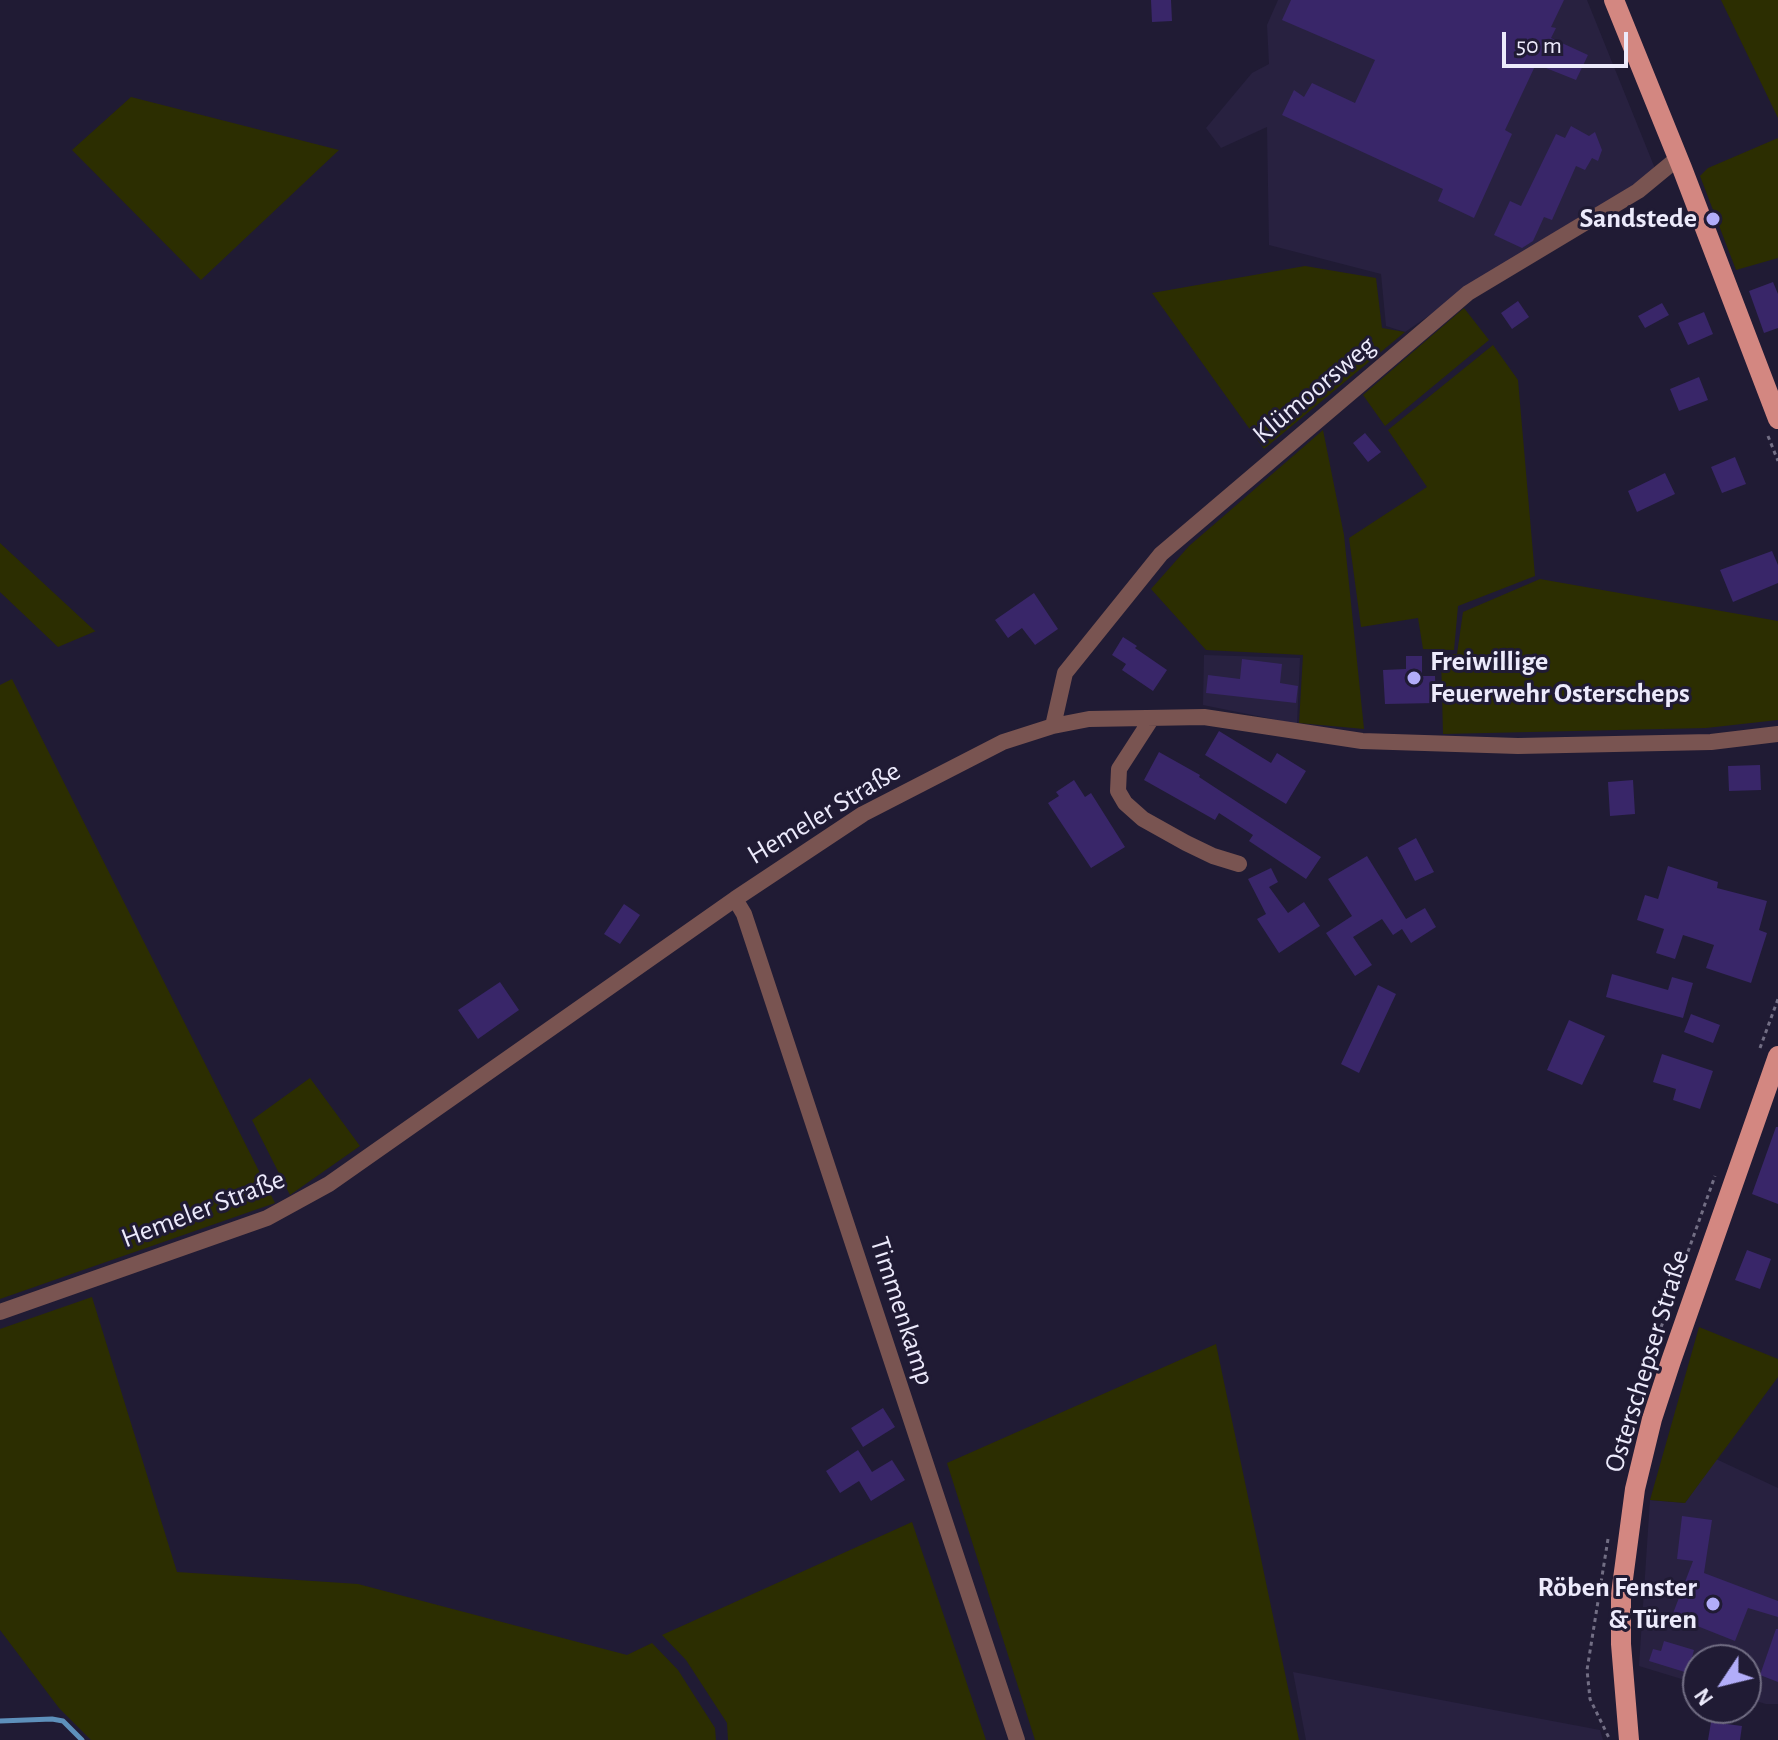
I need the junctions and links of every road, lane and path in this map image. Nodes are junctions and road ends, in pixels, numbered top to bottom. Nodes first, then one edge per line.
1 (1614, 0) edge
2 (1678, 158) junction
3 (1778, 419) edge
4 (1152, 718) junction
5 (1053, 726) junction
6 (1778, 734) edge
7 (1239, 864) dead end
8 (735, 899) junction
9 (1778, 1056) edge
10 (0, 1312) edge
11 (1017, 1740) edge
12 (1629, 1740) edge

1 - 2 main road
2 - 3 main road
2 - 5 street, Klümoorsweg
4 - 5 street, Hemeler Straße
4 - 6 street, Hemeler Straße
4 - 7 street
5 - 8 street, Hemeler Straße
8 - 10 street, Hemeler Straße
8 - 11 street, Timmenkamp
9 - 12 main road, Osterschepser Straße

